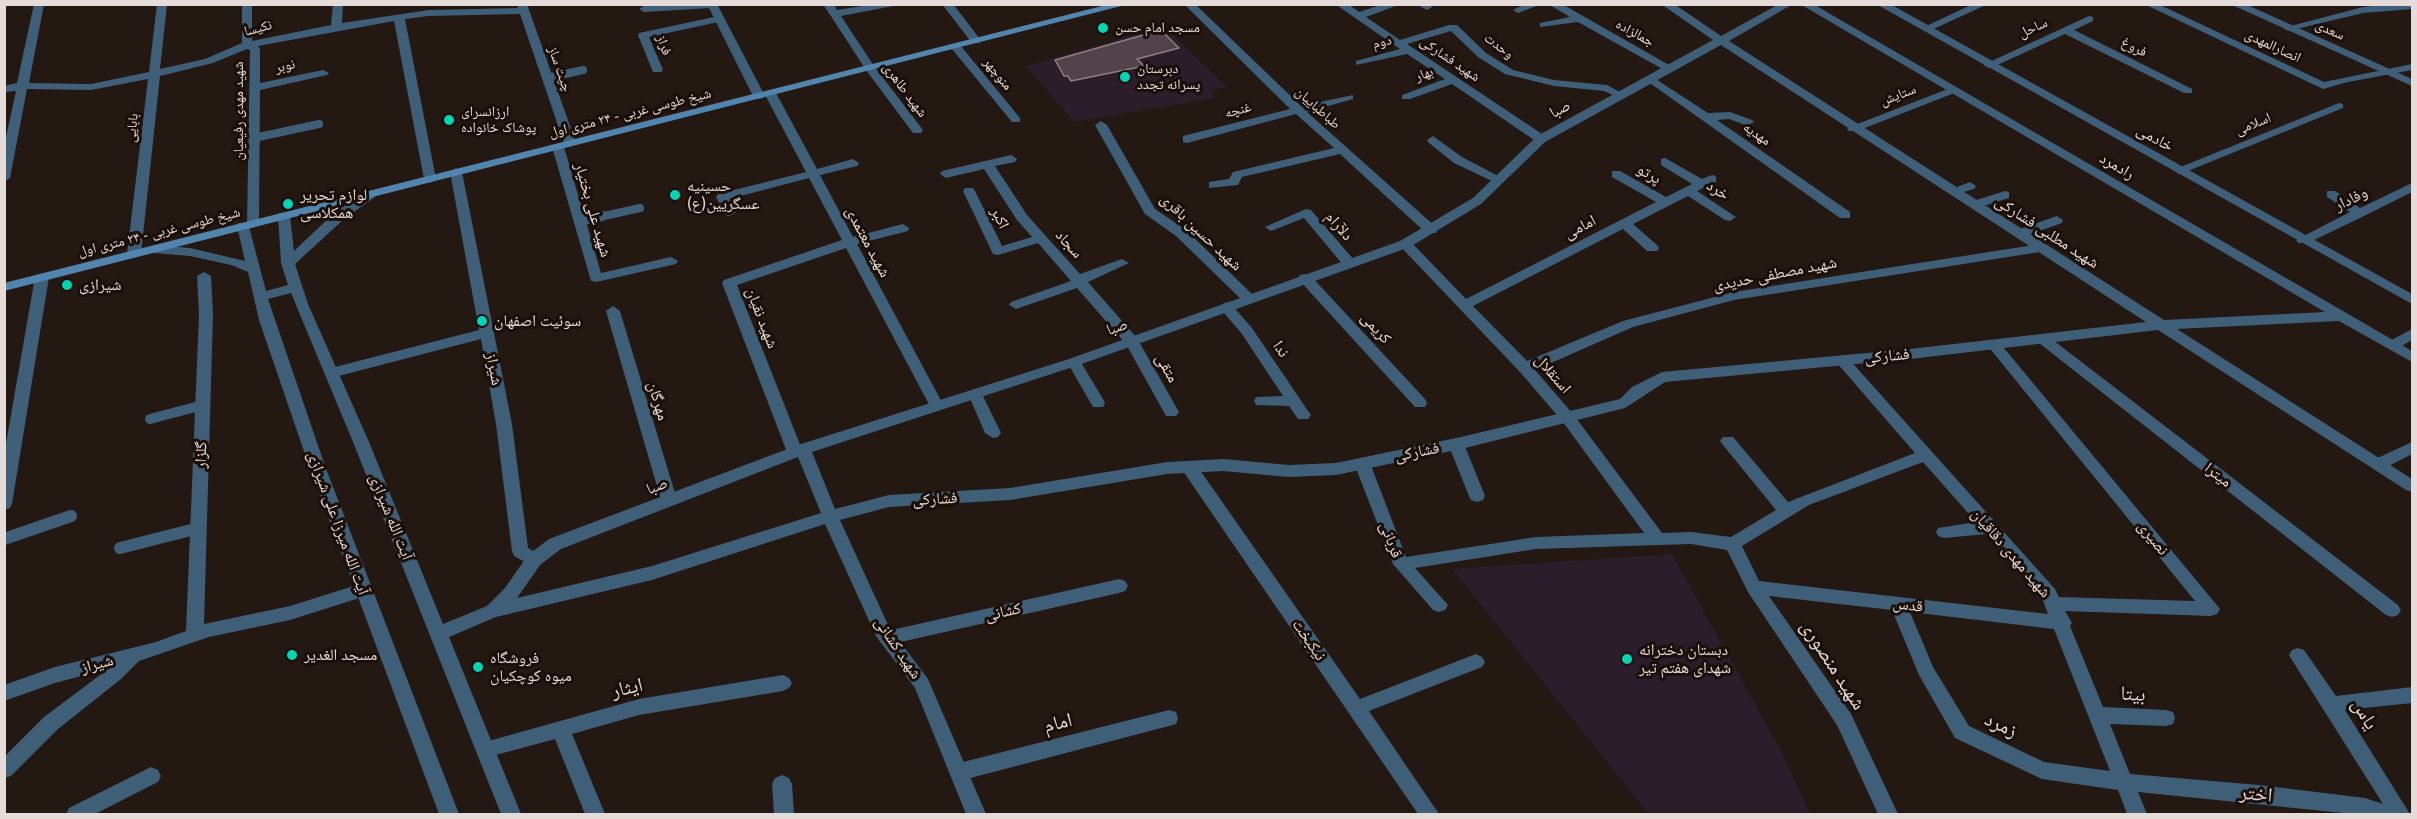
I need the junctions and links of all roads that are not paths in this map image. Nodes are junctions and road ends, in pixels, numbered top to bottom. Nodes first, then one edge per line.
1 (39, 4) edge
2 (162, 4) edge
3 (248, 4) edge
4 (338, 4) edge
5 (899, 4) edge
6 (947, 4) edge
7 (1124, 4) edge
8 (1189, 4) edge
9 (1341, 4) edge
10 (1396, 4) edge
11 (1536, 4) edge
12 (1553, 4) edge
13 (1666, 4) edge
14 (1788, 4) edge
15 (1804, 4) edge
16 (1881, 4) edge
17 (1983, 4) edge
18 (2149, 4) edge
19 (2235, 4) edge
20 (2351, 4) edge
21 (712, 5) edge
22 (2412, 6) edge
23 (523, 8) edge
24 (644, 9) dead end
25 (831, 9) edge
26 (1518, 10) dead end
27 (2363, 10) junction
28 (1358, 16) junction
29 (399, 17) junction
30 (719, 19) junction
31 (1579, 19) junction
32 (2089, 19) dead end
33 (1544, 25) dead end
34 (336, 27) junction
35 (2288, 28) junction
36 (1925, 29) junction
37 (2066, 30) junction
38 (976, 41) junction
39 (1722, 41) junction
40 (1400, 43) junction
41 (247, 45) junction
42 (956, 47) junction
43 (1411, 51) junction
44 (1360, 63) dead end
45 (1989, 64) junction
46 (870, 68) junction
47 (2412, 68) edge
48 (1670, 69) junction
49 (584, 70) dead end
50 (657, 70) dead end
51 (323, 72) dead end
52 (2389, 73) junction
53 (153, 76) junction
54 (547, 78) junction
55 (1454, 80) junction
56 (1652, 80) junction
57 (2412, 83) edge
58 (23, 86) junction
59 (254, 88) junction
60 (4, 89) edge
61 (1953, 90) junction
62 (2188, 91) dead end
63 (765, 95) junction
64 (1621, 96) junction
65 (1349, 97) dead end
66 (1406, 98) dead end
67 (2339, 106) dead end
68 (1297, 109) junction
69 (1705, 117) junction
70 (1016, 120) dead end
71 (1748, 122) dead end
72 (319, 124) dead end
73 (1101, 125) dead end
74 (1853, 128) junction
75 (916, 130) dead end
76 (254, 138) junction
77 (1187, 139) dead end
78 (1541, 139) junction
79 (1433, 140) dead end
80 (564, 145) junction
81 (1342, 150) junction
82 (1011, 159) dead end
83 (1665, 162) dead end
84 (853, 163) dead end
85 (987, 164) junction
86 (2179, 170) junction
87 (456, 172) junction
88 (813, 172) junction
89 (946, 174) dead end
90 (1616, 174) dead end
91 (4, 178) edge
92 (430, 179) junction
93 (1498, 179) junction
94 (1213, 185) dead end
95 (1970, 186) dead end
96 (2412, 187) edge
97 (969, 191) dead end
98 (1688, 191) junction
99 (1953, 191) junction
100 (371, 194) junction
101 (2331, 194) dead end
102 (2005, 195) dead end
103 (1665, 202) junction
104 (1974, 205) junction
105 (640, 208) dead end
106 (730, 212) dead end
107 (2359, 213) junction
108 (1845, 215) dead end
109 (284, 216) junction
110 (1730, 217) dead end
111 (2057, 220) dead end
112 (579, 221) junction
113 (1624, 223) junction
114 (248, 225) junction
115 (1271, 227) dead end
116 (903, 228) dead end
117 (1431, 230) junction
118 (2019, 234) junction
119 (1042, 238) junction
120 (2303, 240) junction
121 (850, 242) junction
122 (1405, 244) junction
123 (1652, 248) dead end
124 (2040, 248) junction
125 (154, 249) junction
126 (134, 254) junction
127 (671, 261) dead end
128 (288, 263) junction
129 (1350, 263) junction
130 (1122, 264) dead end
131 (254, 270) junction
132 (204, 276) dead end
133 (42, 277) junction
134 (1305, 278) junction
135 (1080, 281) junction
136 (4, 287) edge
137 (296, 287) junction
138 (260, 297) junction
139 (1248, 298) junction
140 (2412, 300) edge
141 (1016, 305) dead end
142 (1464, 305) junction
143 (1226, 307) junction
144 (613, 311) dead end
145 (2343, 316) junction
146 (2161, 325) junction
147 (487, 333) junction
148 (2412, 334) edge
149 (2044, 340) junction
150 (1132, 341) junction
151 (1994, 345) junction
152 (2393, 345) junction
153 (2412, 357) edge
154 (1842, 360) junction
155 (1074, 362) junction
156 (1525, 368) junction
157 (331, 373) junction
158 (975, 394) junction
159 (1261, 401) dead end
160 (1294, 401) junction
161 (1098, 403) dead end
162 (1420, 403) dead end
163 (202, 405) junction
164 (937, 406) junction
165 (1172, 412) dead end
166 (1303, 415) dead end
167 (1568, 418) junction
168 (150, 420) dead end
169 (993, 433) dead end
170 (1728, 441) dead end
171 (1456, 444) junction
172 (2412, 448) edge
173 (800, 451) junction
174 (1925, 455) junction
175 (1362, 463) junction
176 (2379, 464) junction
177 (1189, 467) junction
178 (2412, 486) edge
179 (1477, 496) dead end
180 (669, 500) junction
181 (4, 504) edge
182 (1787, 512) junction
183 (71, 516) dead end
184 (830, 516) junction
185 (1989, 527) junction
186 (199, 528) junction
187 (1944, 532) dead end
188 (4, 539) edge
189 (1658, 540) junction
190 (1732, 544) junction
191 (120, 548) dead end
192 (534, 561) junction
193 (1401, 564) junction
194 (1119, 586) dead end
195 (1754, 587) junction
196 (363, 590) junction
197 (1898, 604) junction
198 (2054, 604) junction
199 (1439, 605) dead end
200 (493, 610) junction
201 (2392, 610) dead end
202 (2063, 623) junction
203 (195, 634) junction
204 (438, 634) junction
205 (887, 638) junction
206 (134, 654) junction
207 (2298, 655) dead end
208 (1476, 662) dead end
209 (783, 683) dead end
210 (4, 693) edge
211 (2412, 695) edge
212 (2331, 704) junction
213 (1356, 708) junction
214 (2098, 715) junction
215 (1169, 718) dead end
216 (2166, 718) dead end
217 (561, 729) junction
218 (485, 750) junction
219 (4, 770) edge
220 (959, 772) junction
221 (151, 776) dead end
222 (2125, 782) junction
223 (782, 784) dead end
224 (76, 814) edge
225 (449, 814) edge
226 (511, 814) edge
227 (595, 814) edge
228 (784, 814) edge
229 (976, 814) edge
230 (1429, 814) edge
231 (1888, 814) edge
232 (2137, 814) edge
233 (2385, 814) edge
234 (2400, 814) edge

1 - 58 street
2 - 53 street, بابایی
3 - 41 street, شهید مهدی رفیعیان
4 - 34 street
5 - 25 street
6 - 38 street
7 - 38 main road, شیخ طوسی غربی - ۲۴ متری اول
8 - 68 street, طباطباییان
9 - 28 street, شهید فشارکی
10 - 28 street
11 - 26 street
12 - 31 street, جمالزاده
13 - 39 street, شهید مطلبی فشارکی
14 - 39 street, صبا
15 - 61 street, رادمرد
16 - 36 street, خادمی
17 - 36 street
18 - 52 street, انصارالمهدی
19 - 35 street, سعدی
20 - 27 street
21 - 24 street
21 - 30 street, شهید معتمدی
22 - 27 street
23 - 29 street, نکیسا
23 - 54 street, چیت ساز
25 - 46 street, شهید طاهری
27 - 35 street
28 - 40 street, شهید فشارکی
29 - 34 street, نکیسا
29 - 92 street
30 - 50 street, فراز
30 - 63 street, شهید معتمدی
31 - 33 street
31 - 48 street, جمالزاده
32 - 37 street, ساحل
34 - 41 street, نکیسا
35 - 52 street, سعدی
36 - 45 street, خادمی
37 - 45 street, ساحل
37 - 62 street, فروغ
38 - 42 main road, شیخ طوسی غربی - ۲۴ متری اول
39 - 48 street, صبا
39 - 74 street, شهید مطلبی فشارکی
40 - 43 street, شهید فشارکی
40 - 64 street, وحدت
41 - 53 street, نکیسا
41 - 59 street, شهید مهدی رفیعیان
42 - 46 main road, شیخ طوسی غربی - ۲۴ متری اول
42 - 70 street, منوچهر
43 - 44 street, دوم
43 - 55 street, شهید فشارکی
45 - 86 street, خادمی
46 - 63 main road, شیخ طوسی غربی - ۲۴ متری اول
46 - 75 street, شهید طاهری
47 - 52 street, انصارالمهدی
48 - 56 street, صبا
49 - 54 lane
51 - 59 street, نوبر
52 - 57 street, سعدی
53 - 58 street, نکیسا
53 - 126 street, بابایی
54 - 80 street, چیت ساز
55 - 66 street, بهار
55 - 78 street, شهید فشارکی
56 - 64 street, صبا
56 - 69 street, مهدیه
58 - 60 street, نکیسا
58 - 91 street
59 - 76 street, شهید مهدی رفیعیان
61 - 74 street, ستایش
61 - 145 street, رادمرد
63 - 80 main road, شیخ طوسی غربی - ۲۴ متری اول
63 - 88 street, شهید معتمدی
64 - 78 street, صبا
65 - 68 street, غنچه
67 - 86 street, اسلامی
68 - 77 street, غنچه
68 - 81 street, طباطباییان
69 - 71 street
69 - 108 street, مهدیه
72 - 76 lane
73 - 139 street, شهید حسین باقری
74 - 99 street, شهید مطلبی فشارکی
76 - 114 street, شهید مهدی رفیعیان
78 - 93 street, صبا
79 - 93 street
80 - 87 main road, شیخ طوسی غربی - ۲۴ متری اول
80 - 112 street, شهید علی بختیار
81 - 94 street
81 - 117 street, طباطباییان
82 - 85 street
83 - 98 street, امامی
84 - 88 street
85 - 89 street
85 - 119 street, سجاد
86 - 120 street, خادمی
87 - 92 main road, شیخ طوسی غربی - ۲۴ متری اول
87 - 147 street, شیراز
88 - 106 street
88 - 121 street, شهید معتمدی
90 - 103 street, پرتو
92 - 100 main road, شیخ طوسی غربی - ۲۴ متری اول
93 - 117 street, صبا
95 - 99 street
96 - 107 street, وفادار
97 - 119 street, اکبر
98 - 103 street, امامی
98 - 110 street, خرد
99 - 104 street, شهید مطلبی فشارکی
100 - 109 main road, شیخ طوسی غربی - ۲۴ متری اول
100 - 128 street
101 - 107 street
102 - 104 street
103 - 113 street, امامی
104 - 118 street, شهید مطلبی فشارکی
105 - 112 lane
107 - 120 street, وفادار
109 - 114 main road, شیخ طوسی غربی - ۲۴ متری اول
109 - 128 street, آیت الله شیرازی
111 - 118 street
112 - 127 street, شهید علی بختیار
113 - 123 street
113 - 142 street, امامی
114 - 125 main road, شیخ طوسی غربی - ۲۴ متری اول
114 - 131 street, آیت الله میرزا علی شیرازی
115 - 129 street, دلآرام
116 - 121 street
117 - 122 street, صبا
118 - 124 street, شهید مطلبی فشارکی
119 - 135 street, سجاد
120 - 140 street, خادمی
121 - 164 street, شهید معتمدی
121 - 173 street, شهید نقیان
122 - 129 street, صبا
122 - 142 street, استقلال
124 - 146 street, شهید مطلبی فشارکی
124 - 156 street, شهید مصطفی حدیدی
125 - 126 main road, شیخ طوسی غربی - ۲۴ متری اول
125 - 131 street
126 - 133 main road, شیخ طوسی غربی - ۲۴ متری اول
128 - 137 street, آیت الله شیرازی
129 - 134 street, صبا
130 - 135 street
131 - 138 street, آیت الله میرزا علی شیرازی
132 - 163 street, گلزار
133 - 136 main road, شیخ طوسی غربی - ۲۴ متری اول
133 - 181 street
134 - 139 street, صبا
134 - 162 street, کریمی
135 - 141 street
135 - 150 street, سجاد
137 - 138 street
137 - 157 street, آیت الله شیرازی
138 - 196 street, آیت الله میرزا علی شیرازی
139 - 143 street, صبا
142 - 156 street, استقلال
143 - 150 street, صبا
143 - 160 street, ندا
144 - 180 street, مهرگان
145 - 146 street, فشارکی
145 - 152 street, رادمرد
146 - 149 street, فشارکی
146 - 176 street, شهید مطلبی فشارکی
147 - 157 street
147 - 192 street, شیراز
148 - 152 street
149 - 151 street, فشارکی
149 - 201 street, میترا
150 - 155 street, صبا
150 - 165 street, متقی
151 - 154 street, فشارکی
151 - 198 street, نصیری
152 - 153 street, رادمرد
154 - 167 street, فشارکی
154 - 174 street, شهید مهدی دقاقیان
155 - 158 street, صبا
155 - 161 street
156 - 167 street, استقلال
157 - 204 street, آیت الله شیرازی
158 - 164 street, صبا
158 - 169 street
159 - 160 street
160 - 166 street, ندا
163 - 168 lane
163 - 186 street, گلزار
164 - 173 street, صبا
167 - 171 street, فشارکی
167 - 189 street, استقلال
170 - 182 street
171 - 175 street, فشارکی
171 - 179 street
172 - 176 street
173 - 180 street, صبا
173 - 184 street, شهید کشانی
174 - 182 street
174 - 185 street, شهید مهدی دقاقیان
175 - 177 street, فشارکی
175 - 193 street, قربانی
176 - 178 street, شهید مطلبی فشارکی
177 - 184 street, فشارکی
177 - 213 street, نیکبخت
180 - 192 street, صبا
182 - 190 street
183 - 188 lane
184 - 200 street, فشارکی
184 - 205 street, شهید کشانی
185 - 187 street
185 - 198 street, شهید مهدی دقاقیان
186 - 191 lane
186 - 203 street, گلزار
189 - 190 street
189 - 193 street
190 - 195 street, شهید منصوری
192 - 200 street, صبا
193 - 199 street, قربانی
194 - 205 street, کشانی
195 - 197 street, قدس
195 - 231 street, شهید منصوری
196 - 203 street, شیراز
196 - 225 street, آیت الله میرزا علی شیرازی
197 - 202 street, قدس
197 - 222 street, زمرد
198 - 202 street, شهید مهدی دقاقیان
200 - 204 street, صبا
202 - 214 street, شهید مهدی دقاقیان
203 - 206 street, شیراز
204 - 218 street, آیت الله شیرازی
205 - 220 street, شهید کشانی
206 - 210 street, شیراز
206 - 219 street
207 - 212 street
208 - 213 street
209 - 217 street, ایثار
211 - 212 street, یاس
212 - 234 street, یاس
213 - 230 street, نیکبخت
214 - 216 street, بیتا
214 - 222 street, شهید مهدی دقاقیان
215 - 220 street, امام
217 - 218 street, ایثار
217 - 227 street
218 - 226 street, آیت الله شیرازی
220 - 229 street, شهید کشانی
221 - 224 street
222 - 232 street, شهید مهدی دقاقیان
222 - 233 street, اختر
223 - 228 street

